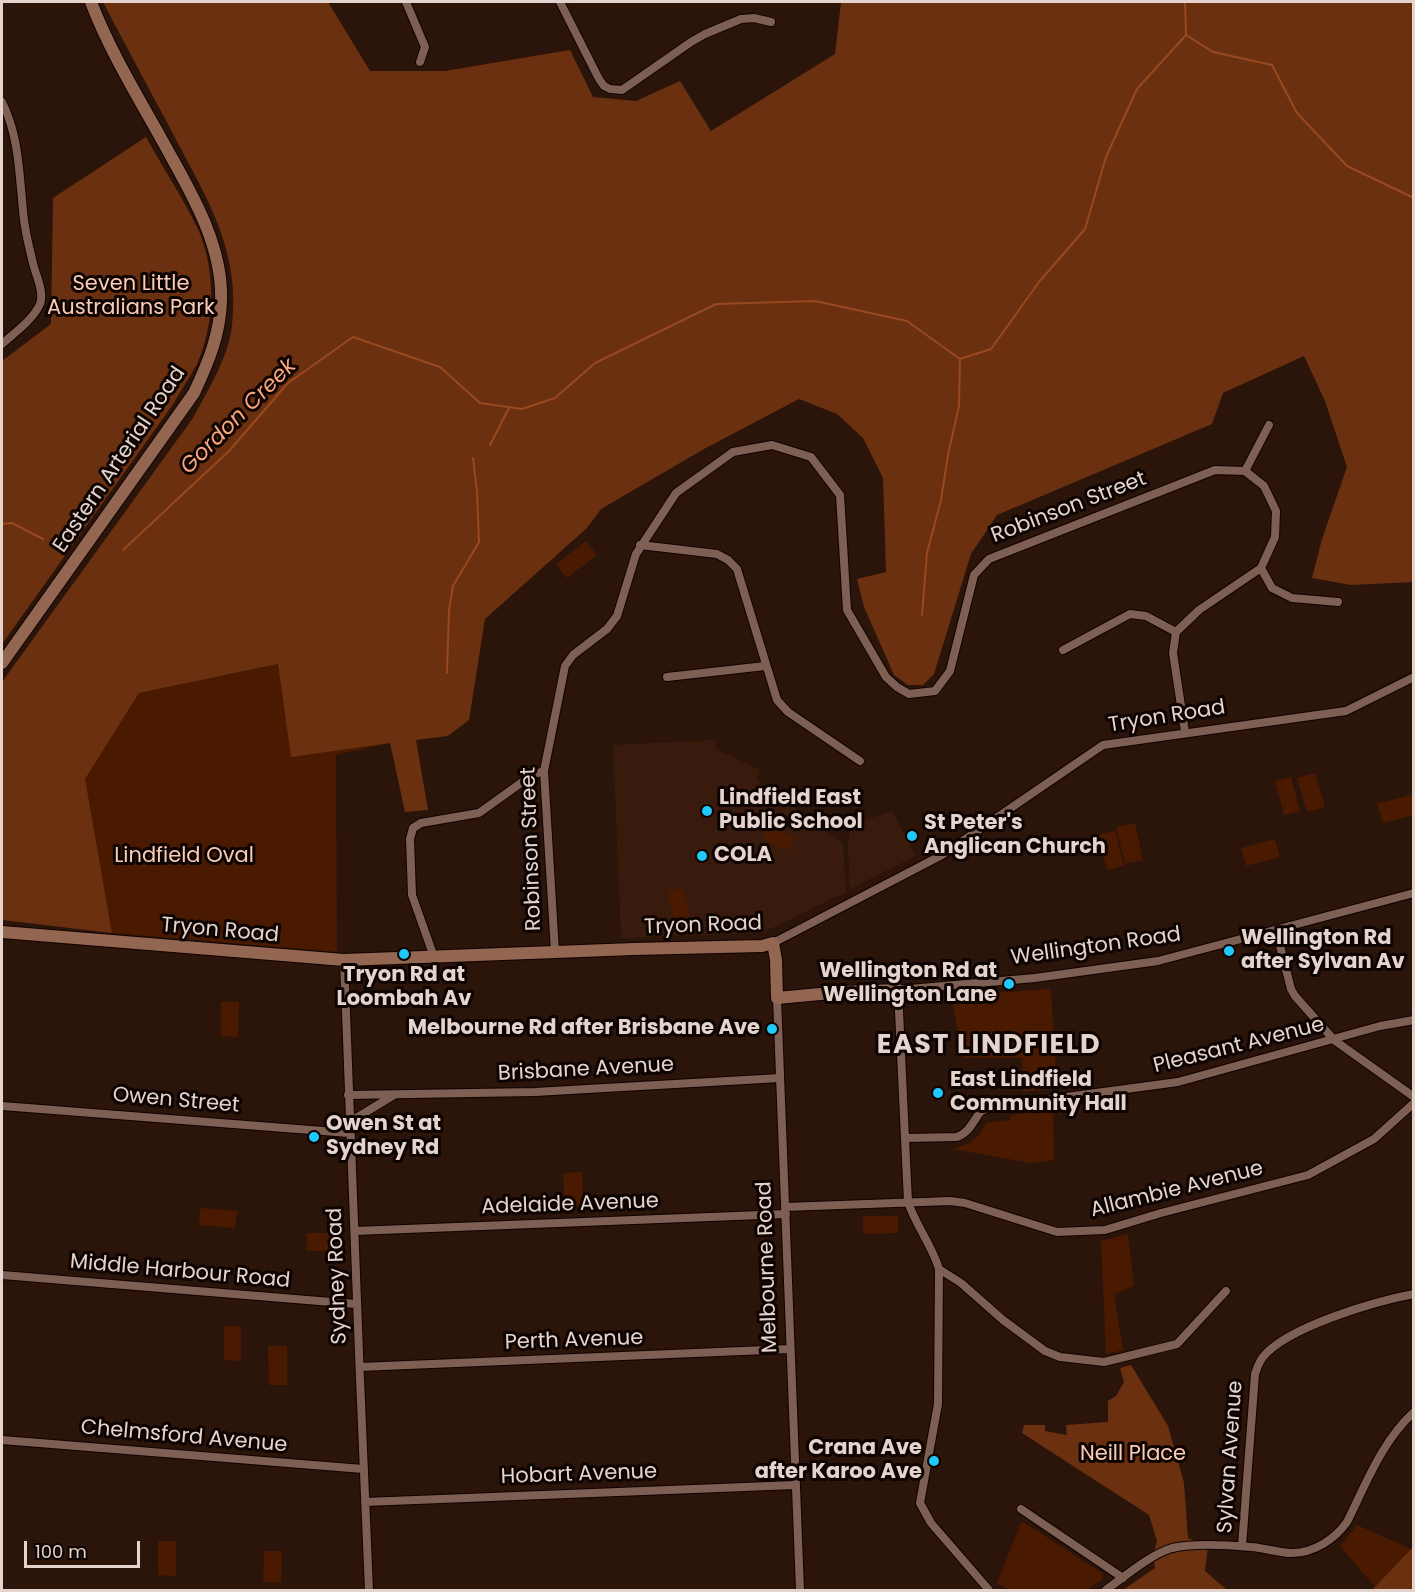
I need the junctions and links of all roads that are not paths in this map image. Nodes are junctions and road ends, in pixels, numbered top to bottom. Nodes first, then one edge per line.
1 (91, 2) edge
2 (406, 2) edge
3 (560, 2) edge
4 (771, 22) dead end
5 (420, 62) dead end
6 (2, 102) edge
7 (2, 344) edge
8 (1269, 425) dead end
9 (1245, 471) junction
10 (640, 545) junction
11 (1261, 568) junction
12 (1338, 602) dead end
13 (1176, 632) junction
14 (1063, 650) dead end
15 (2, 663) edge
16 (765, 666) junction
17 (668, 677) dead end
18 (1413, 677) edge
19 (1185, 732) junction
20 (860, 761) dead end
21 (544, 771) junction
22 (1413, 893) edge
23 (1276, 930) junction
24 (2, 932) edge
25 (773, 943) junction
26 (555, 952) junction
27 (434, 957) junction
28 (344, 960) junction
29 (898, 990) junction
30 (777, 999) junction
31 (1413, 1020) edge
32 (1334, 1040) junction
33 (780, 1078) junction
34 (348, 1095) junction
35 (394, 1095) junction
36 (1413, 1097) edge
37 (1413, 1103) edge
38 (2, 1106) edge
39 (348, 1123) junction
40 (348, 1133) junction
41 (906, 1138) junction
42 (908, 1202) junction
43 (786, 1210) junction
44 (355, 1231) junction
45 (939, 1269) junction
46 (2, 1275) edge
47 (1226, 1291) dead end
48 (1413, 1294) edge
49 (356, 1304) junction
50 (790, 1349) junction
51 (360, 1367) junction
52 (1413, 1412) edge
53 (2, 1440) edge
54 (363, 1469) junction
55 (795, 1485) junction
56 (365, 1502) junction
57 (1022, 1509) dead end
58 (1242, 1546) junction
59 (1123, 1578) junction
60 (369, 1590) edge
61 (800, 1590) edge
62 (989, 1590) edge
63 (1106, 1590) edge

1 - 15 street, Eastern Arterial Road
2 - 5 street
3 - 4 street
6 - 7 street
8 - 9 street
9 - 10 street, Robinson Street
9 - 11 street
10 - 16 street
10 - 21 street, Robinson Street
11 - 12 street
11 - 13 street
13 - 14 street
13 - 19 street
16 - 17 street
16 - 20 street
18 - 19 street, Tryon Road
19 - 25 street, Tryon Road
21 - 26 street, Robinson Street
21 - 27 street
22 - 23 street, Wellington Road
23 - 29 street, Wellington Road
23 - 32 street
24 - 28 street, Tryon Road
25 - 26 street, Tryon Road
25 - 30 street, Melbourne Road
26 - 27 street, Tryon Road
27 - 28 street, Tryon Road
28 - 34 street, Sydney Road
29 - 30 street, Wellington Road
29 - 41 street
30 - 33 street, Melbourne Road
31 - 32 street, Pleasant Avenue
32 - 36 street
32 - 41 street, Pleasant Avenue
33 - 35 street, Brisbane Avenue
33 - 43 street, Melbourne Road
34 - 35 street, Brisbane Avenue
34 - 39 street, Sydney Road
35 - 39 street
37 - 42 street, Allambie Avenue
38 - 40 street, Owen Street
39 - 40 street, Sydney Road
40 - 44 street, Sydney Road
41 - 42 street
42 - 43 street, Allambie Avenue
42 - 45 street
43 - 44 street, Adelaide Avenue
43 - 50 street, Melbourne Road
44 - 49 street, Sydney Road
45 - 47 street
45 - 62 street
46 - 49 street, Middle Harbour Road
48 - 58 street, Sylvan Avenue
49 - 51 street, Sydney Road
50 - 51 street, Perth Avenue
50 - 55 street, Melbourne Road
51 - 54 street, Sydney Road
52 - 58 street
53 - 54 street, Chelmsford Avenue
54 - 56 street, Sydney Road
55 - 56 street, Hobart Avenue
55 - 61 street, Melbourne Road
56 - 60 street, Sydney Road
57 - 59 street
58 - 59 street
59 - 63 street

